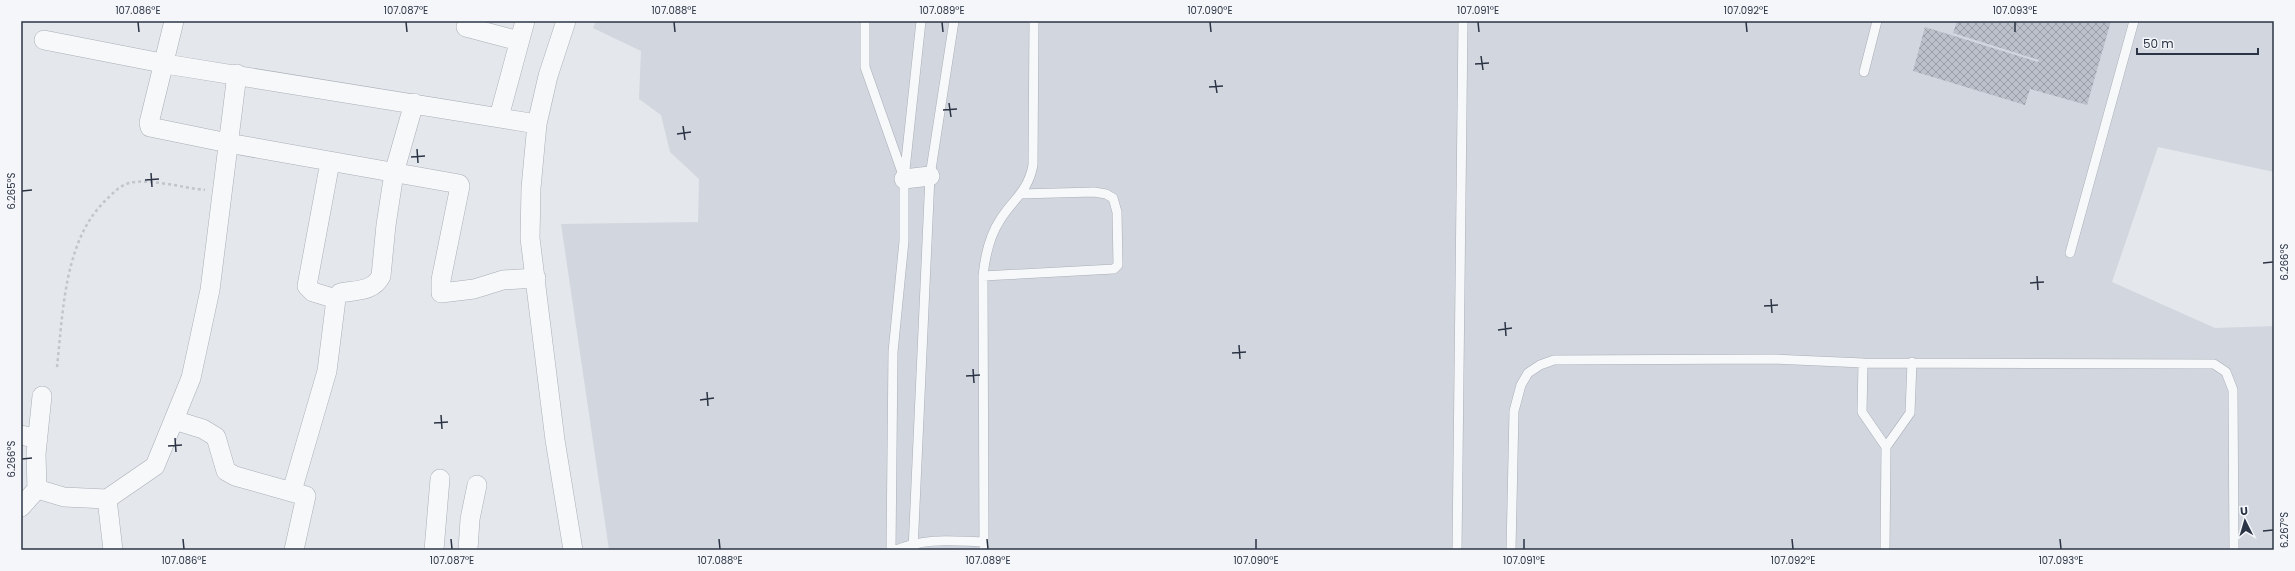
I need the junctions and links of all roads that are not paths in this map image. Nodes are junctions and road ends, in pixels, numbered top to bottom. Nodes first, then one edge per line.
1 (174, 21) edge
2 (525, 21) edge
3 (566, 21) edge
4 (865, 21) edge
5 (921, 21) edge
6 (954, 21) edge
7 (1034, 21) edge
8 (1463, 21) edge
9 (1877, 21) edge
10 (2134, 21) edge
11 (466, 27) dead end
12 (44, 40) dead end
13 (519, 41) junction
14 (163, 63) junction
15 (1864, 72) dead end
16 (237, 74) junction
17 (414, 103) junction
18 (499, 117) junction
19 (537, 124) junction
20 (228, 144) junction
21 (330, 162) junction
22 (394, 173) junction
23 (930, 176) junction
24 (904, 179) junction
25 (1020, 194) junction
26 (2070, 253) dead end
27 (983, 276) junction
28 (536, 278) junction
29 (336, 299) junction
30 (1912, 362) junction
31 (1863, 363) junction
32 (42, 396) dead end
33 (174, 420) junction
34 (30, 437) edge
35 (1886, 447) junction
36 (440, 479) dead end
37 (478, 485) dead end
38 (37, 489) junction
39 (292, 491) junction
40 (107, 498) junction
41 (21, 507) edge
42 (914, 546) edge
43 (984, 546) edge
44 (113, 550) edge
45 (294, 550) edge
46 (434, 550) edge
47 (468, 550) edge
48 (573, 550) edge
49 (891, 550) edge
50 (896, 550) edge
51 (1457, 550) edge
52 (1511, 550) edge
53 (1885, 550) edge
54 (2234, 550) edge

1 - 14 street
2 - 13 street
3 - 19 street
4 - 24 lane
5 - 24 lane
6 - 23 lane
7 - 25 lane
8 - 51 lane
9 - 15 lane
10 - 26 lane
11 - 13 street
12 - 14 street
13 - 18 street
14 - 16 street
14 - 20 street
16 - 17 street
16 - 20 street
17 - 18 street
17 - 22 street
18 - 19 street
19 - 28 street
20 - 21 street
20 - 33 street
21 - 22 street
21 - 29 street
22 - 28 street
22 - 29 street
23 - 24 street
23 - 42 lane
24 - 49 lane
25 - 27 lane
25 - 27 lane
27 - 43 lane
28 - 48 street
29 - 39 street
30 - 31 lane
30 - 35 lane
30 - 54 lane
31 - 35 lane
31 - 52 lane
32 - 34 street
33 - 39 street
33 - 40 street
34 - 38 street
35 - 53 lane
36 - 46 street
37 - 47 street
38 - 40 street
38 - 41 street
39 - 45 street
40 - 44 street
42 - 43 lane
42 - 50 lane

